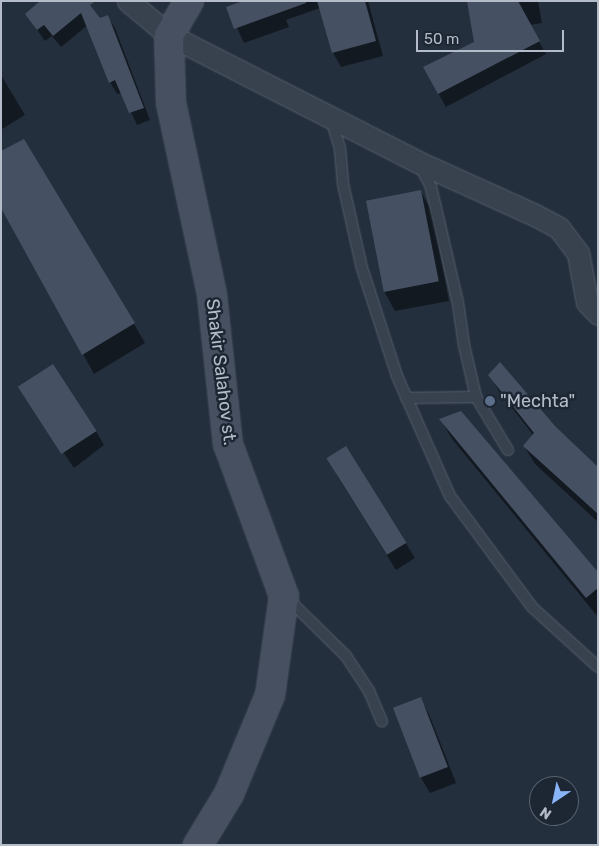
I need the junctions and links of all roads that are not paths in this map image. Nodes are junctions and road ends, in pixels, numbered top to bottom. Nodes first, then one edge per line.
1 (128, 1) edge
2 (189, 1) edge
3 (169, 35) junction
4 (330, 118) junction
5 (418, 162) junction
6 (598, 314) edge
7 (476, 397) junction
8 (406, 398) junction
9 (508, 450) dead end
10 (284, 596) junction
11 (598, 668) edge
12 (382, 721) dead end
13 (198, 845) edge

1 - 3 street
2 - 3 street
3 - 4 street
3 - 10 street, Shakir Salahov st.
4 - 5 street
4 - 8 lane
5 - 6 street
5 - 7 lane
7 - 8 lane
7 - 9 lane
8 - 11 lane
10 - 12 lane
10 - 13 street, Shakir Salahov st.

